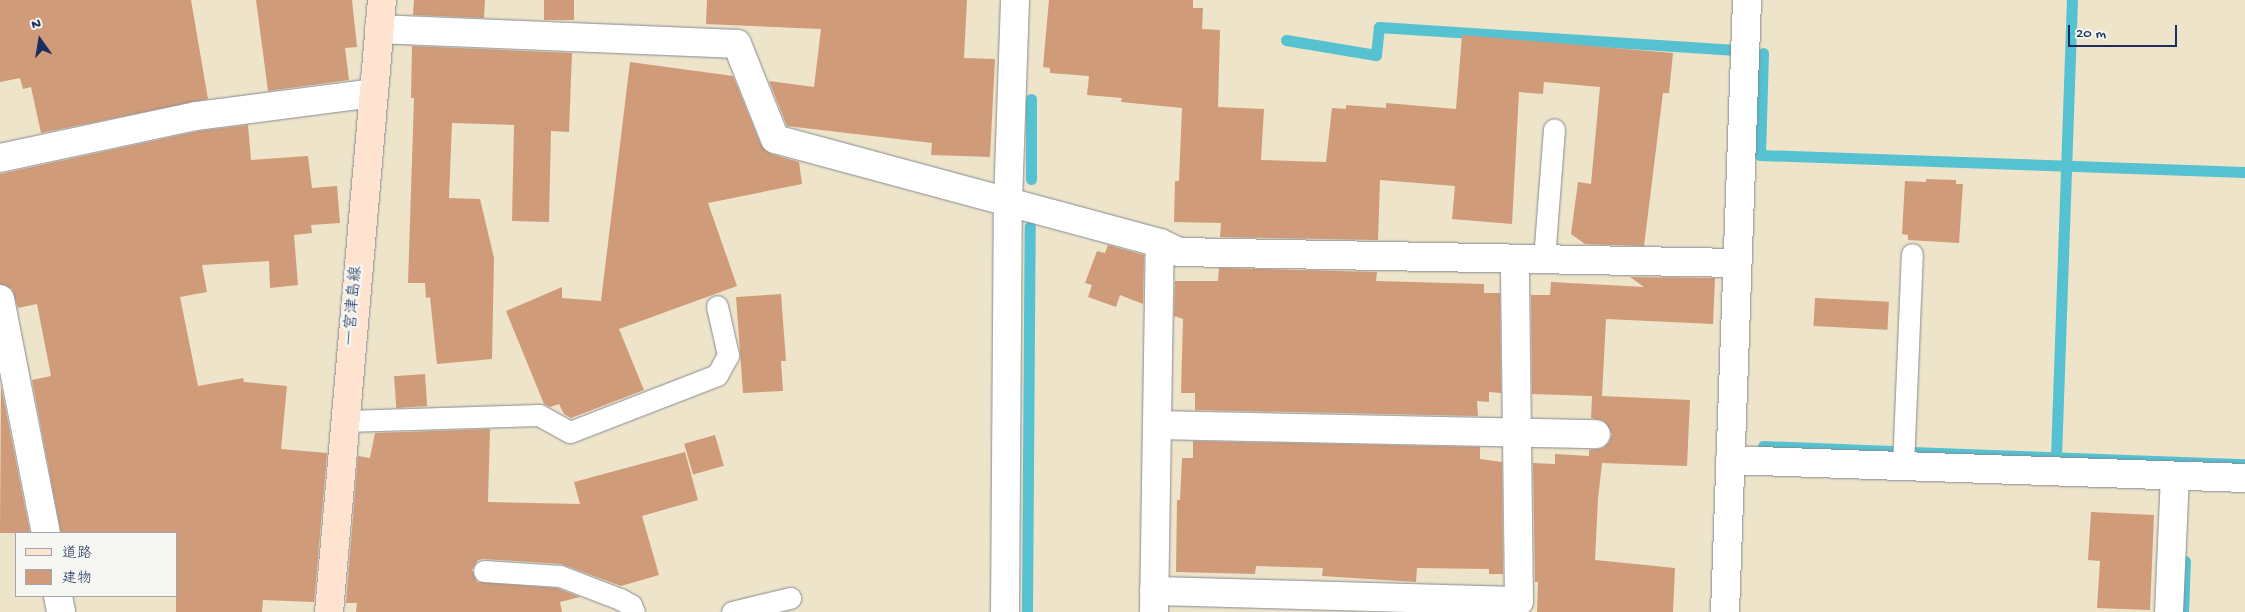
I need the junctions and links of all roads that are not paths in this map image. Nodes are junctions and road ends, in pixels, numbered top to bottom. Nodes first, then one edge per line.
1 (382, 0) edge
2 (1015, 0) edge
3 (1747, 0) edge
4 (379, 29) junction
5 (373, 93) junction
6 (1554, 129) dead end
7 (0, 158) edge
8 (1008, 201) junction
9 (1160, 242) junction
10 (1912, 254) dead end
11 (1515, 259) junction
12 (1544, 259) junction
13 (1737, 263) junction
14 (0, 299) edge
15 (717, 306) dead end
16 (346, 421) junction
17 (1157, 425) junction
18 (1517, 431) junction
19 (1596, 434) dead end
20 (1730, 460) junction
21 (1903, 466) junction
22 (2176, 476) junction
23 (2245, 478) edge
24 (46, 532) edge
25 (484, 571) dead end
26 (58, 597) edge
27 (790, 598) dead end
28 (1154, 601) edge
29 (1401, 605) edge
30 (61, 612) edge
31 (330, 612) edge
32 (634, 612) edge
33 (732, 612) edge
34 (1005, 612) edge
35 (1725, 612) edge
36 (2170, 612) edge

1 - 4 main road, 一宮津島線
2 - 8 street
3 - 13 street
4 - 5 main road, 一宮津島線
4 - 8 street
5 - 7 street
5 - 16 main road, 一宮津島線
6 - 12 lane
8 - 9 street
8 - 34 street
9 - 11 street
9 - 17 street
10 - 21 lane
11 - 12 street
11 - 18 street
12 - 13 street
13 - 20 street
14 - 24 street
15 - 16 lane
16 - 31 main road, 一宮津島線
17 - 18 street
17 - 28 street
18 - 19 street
18 - 29 street
20 - 21 street
20 - 35 street
21 - 22 street
22 - 23 street
22 - 36 street
25 - 32 lane
26 - 30 street
27 - 33 lane
28 - 29 street

